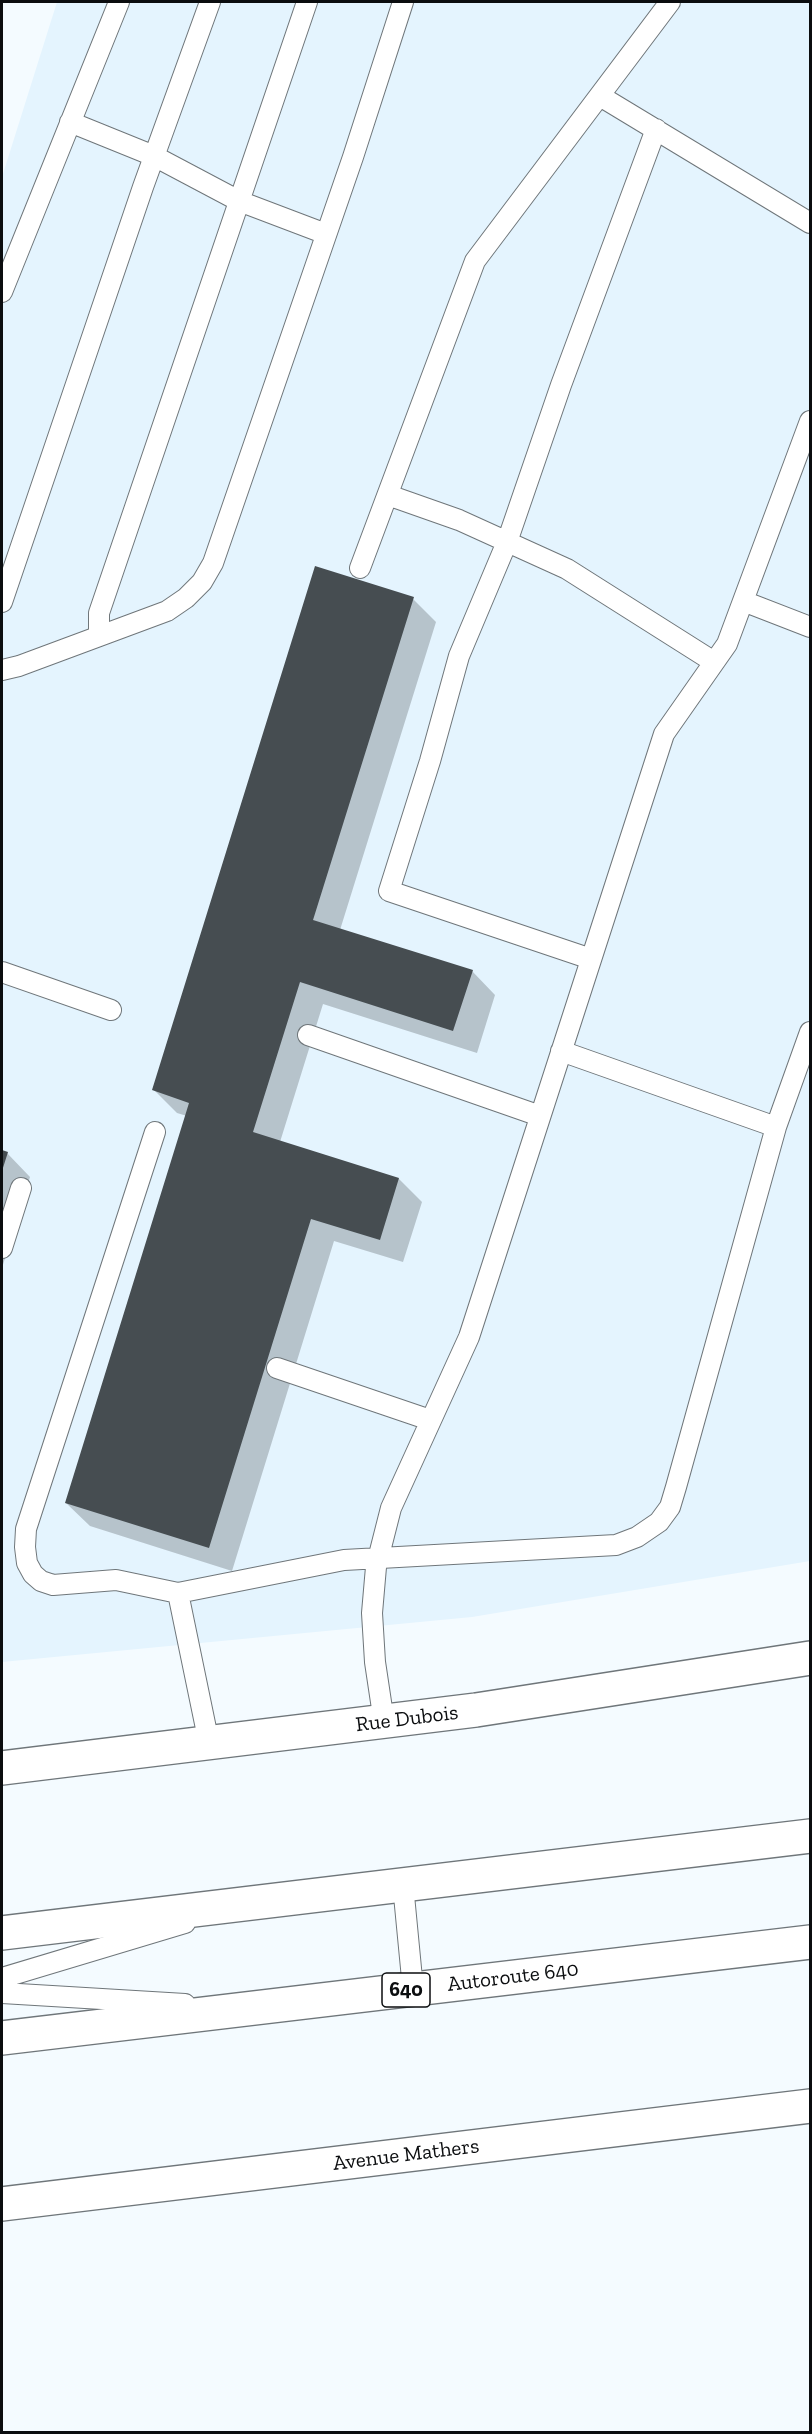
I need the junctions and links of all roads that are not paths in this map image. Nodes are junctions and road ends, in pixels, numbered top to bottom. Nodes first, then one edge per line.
1 (119, 2) edge
2 (210, 2) edge
3 (308, 2) edge
4 (404, 2) edge
5 (670, 2) edge
6 (600, 96) junction
7 (70, 122) junction
8 (656, 129) junction
9 (154, 156) junction
10 (239, 201) junction
11 (810, 223) edge
12 (326, 234) junction
13 (2, 292) edge
14 (810, 421) edge
15 (388, 495) junction
16 (507, 542) junction
17 (360, 568) dead end
18 (743, 601) junction
19 (2, 602) edge
20 (810, 627) edge
21 (99, 636) junction
22 (714, 662) junction
23 (2, 670) edge
24 (591, 959) junction
25 (2, 972) edge
26 (111, 1010) dead end
27 (810, 1032) edge
28 (308, 1035) dead end
29 (561, 1051) junction
30 (540, 1116) junction
31 (776, 1127) junction
32 (155, 1132) dead end
33 (21, 1188) dead end
34 (2, 1248) edge
35 (277, 1368) dead end
36 (430, 1420) junction
37 (378, 1558) junction
38 (178, 1593) junction
39 (810, 1658) edge
40 (384, 1722) junction
41 (209, 1743) junction
42 (2, 1768) edge
43 (810, 1836) edge
44 (404, 1884) junction
45 (253, 1903) junction
46 (2, 1933) edge
47 (810, 1942) edge
48 (2, 1978) edge
49 (412, 1989) junction
50 (2, 1994) edge
51 (256, 2008) junction
52 (2, 2038) edge
53 (810, 2106) edge
54 (2, 2204) edge

1 - 7 lane
2 - 9 lane
3 - 10 lane
4 - 12 lane
5 - 6 lane
6 - 8 lane
6 - 15 lane
7 - 9 lane
7 - 13 lane
8 - 11 lane
8 - 16 lane
9 - 10 lane
9 - 19 lane
10 - 12 lane
10 - 21 lane
12 - 21 lane
14 - 18 lane
15 - 16 lane
15 - 17 lane
16 - 22 lane
16 - 24 lane
18 - 20 lane
18 - 22 lane
21 - 23 lane
22 - 24 lane
24 - 29 lane
25 - 26 lane
27 - 31 lane
28 - 30 lane
29 - 30 lane
29 - 31 lane
30 - 36 lane
31 - 37 lane
32 - 38 lane
33 - 34 lane
35 - 36 lane
36 - 37 lane
37 - 38 lane
37 - 40 lane
38 - 41 lane
39 - 40 main road, Rue Dubois
40 - 41 main road, Rue Dubois
41 - 42 main road, Rue Dubois
43 - 44 main road
44 - 45 main road
44 - 49 lane
45 - 46 main road
45 - 48 lane
47 - 49 main road, Autoroute 640 / 640
49 - 51 main road, Autoroute 640 / 640
50 - 51 lane
51 - 52 main road, Autoroute 640 / 640
53 - 54 main road, Avenue Mathers

